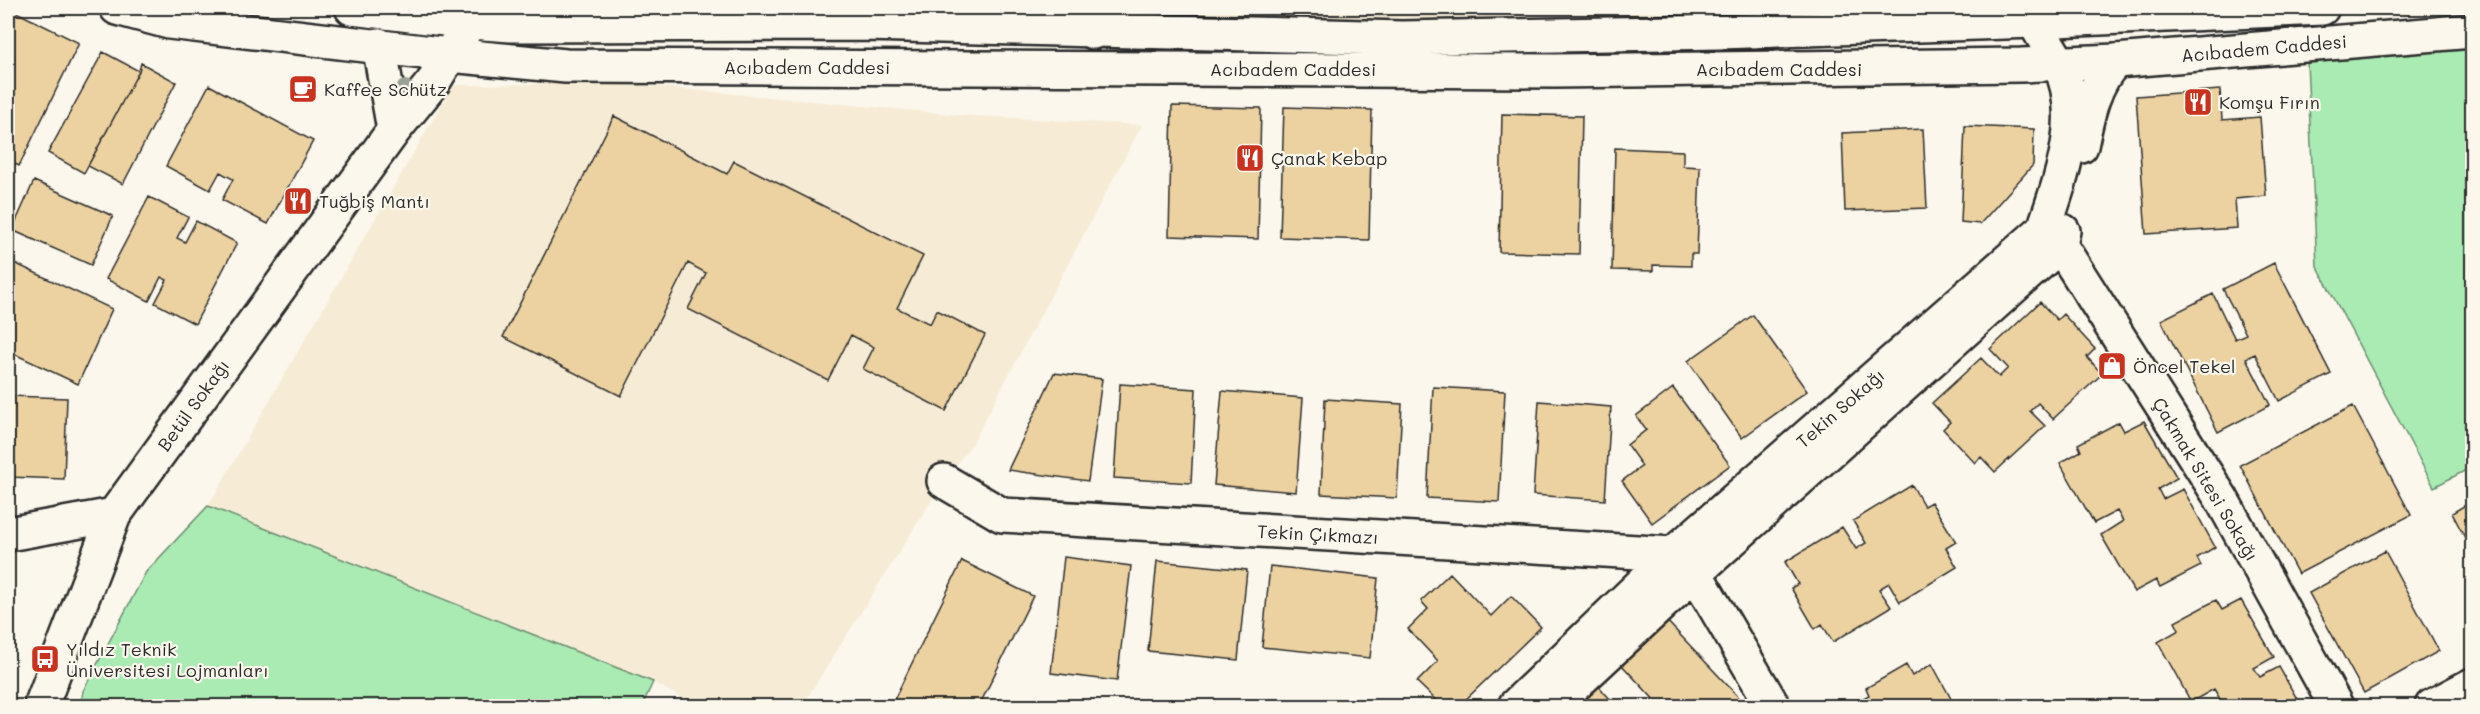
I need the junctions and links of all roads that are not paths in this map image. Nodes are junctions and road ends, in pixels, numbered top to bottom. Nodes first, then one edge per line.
1 (117, 8) edge
2 (352, 8) edge
3 (2322, 8) edge
4 (2032, 14) edge
5 (474, 15) edge
6 (1093, 20) edge
7 (2472, 31) edge
8 (379, 45) junction
9 (449, 55) junction
10 (2116, 61) junction
11 (2059, 64) junction
12 (394, 130) junction
13 (2052, 237) junction
14 (944, 481) dead end
15 (114, 514) junction
16 (8, 534) edge
17 (1684, 564) junction
18 (2472, 685) edge
19 (41, 706) edge
20 (1515, 706) edge
21 (1552, 706) edge
22 (1773, 706) edge
23 (2336, 706) edge
24 (2432, 706) edge

1 - 8 main road, Acıbadem Caddesi
2 - 5 main road, Acıbadem Caddesi
3 - 4 main road, Acıbadem Caddesi
4 - 6 main road, Acıbadem Caddesi
4 - 11 main road
5 - 6 main road, Acıbadem Caddesi
5 - 9 main road, Betül Sokağı
7 - 10 main road, Acıbadem Caddesi
8 - 9 main road, Acıbadem Caddesi
8 - 12 main road
9 - 11 main road, Acıbadem Caddesi
9 - 12 main road, Betül Sokağı
10 - 11 main road, Acıbadem Caddesi
10 - 13 main road
11 - 13 main road
12 - 15 main road, Betül Sokağı
13 - 17 main road, Tekin Sokağı
13 - 23 main road, Çakmak Sitesi Sokağı
14 - 17 main road, Tekin Çıkmazı
15 - 16 main road
15 - 19 main road, Betül Sokağı
17 - 20 main road, Tekin Sokağı
17 - 21 main road, Tekin Sokağı
17 - 22 main road
18 - 24 main road

